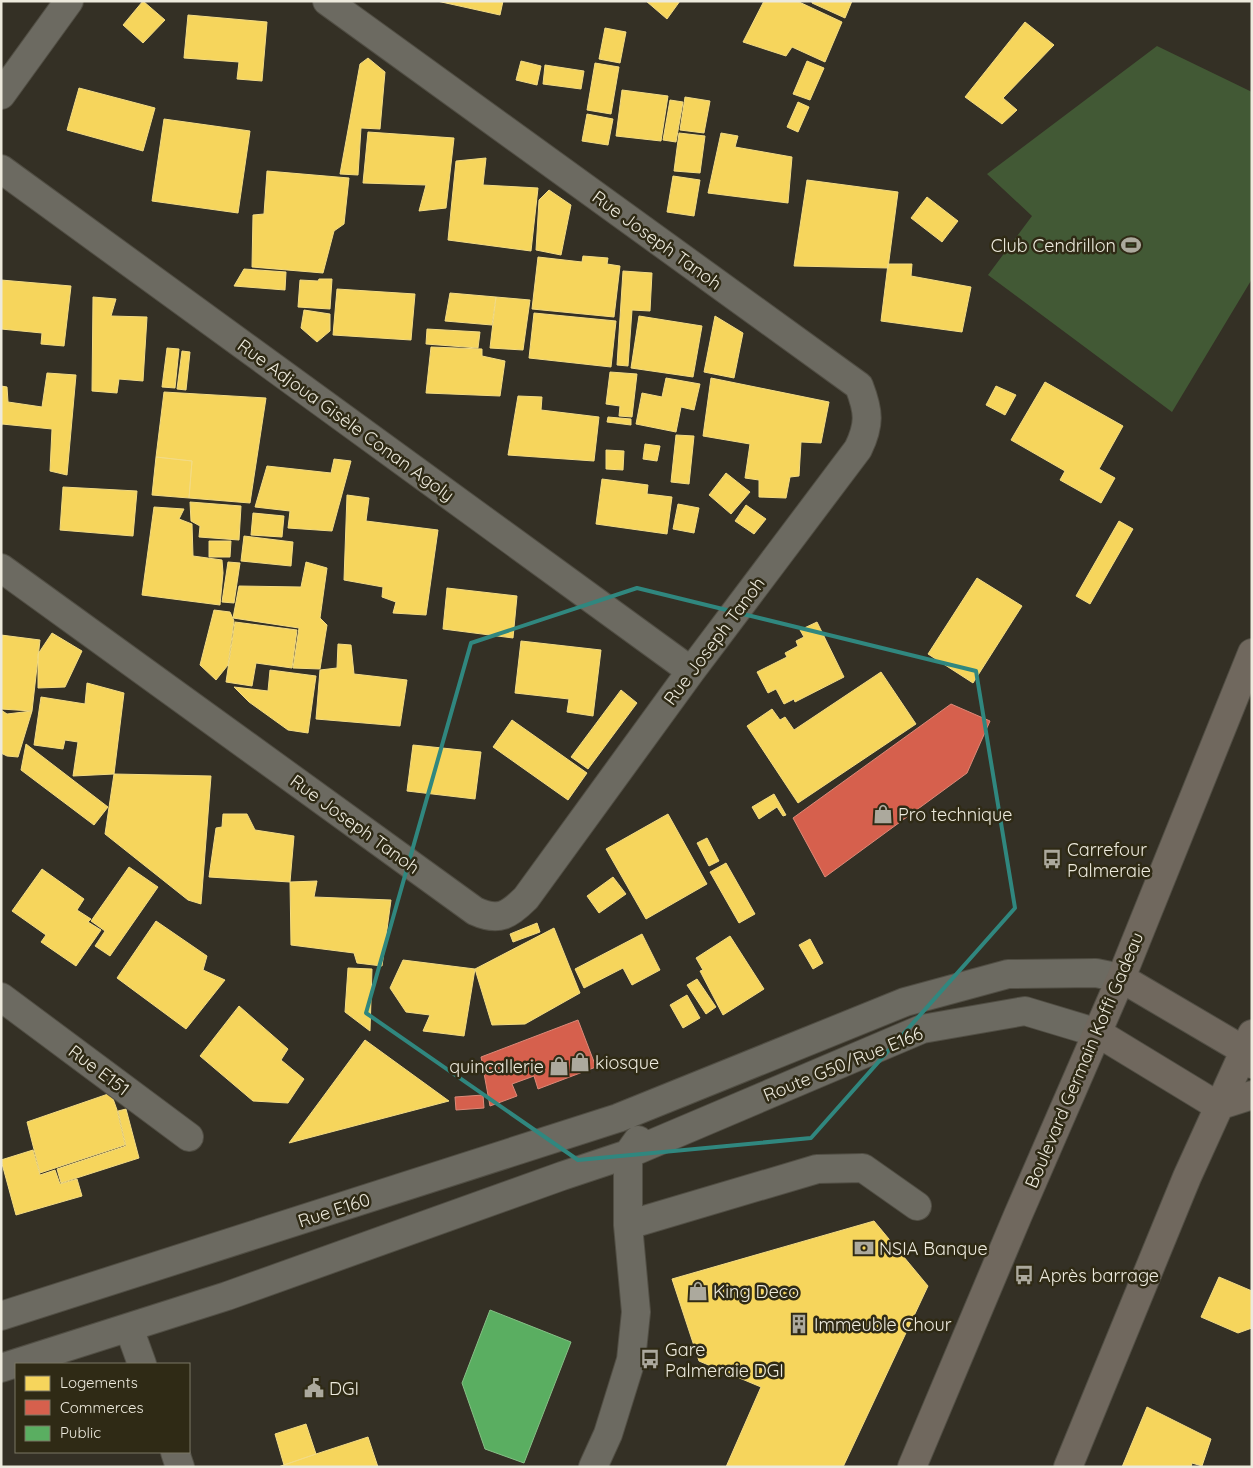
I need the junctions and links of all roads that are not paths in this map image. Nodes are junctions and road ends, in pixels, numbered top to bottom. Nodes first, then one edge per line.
1 (69, 1) edge
2 (328, 1) edge
3 (1, 95) edge
4 (1, 169) edge
5 (1, 568) edge
6 (1252, 653) edge
7 (691, 671) junction
8 (1121, 978) junction
9 (3, 1001) edge
10 (1098, 1033) junction
11 (1249, 1050) edge
12 (1252, 1095) edge
13 (666, 1100) junction
14 (1218, 1106) junction
15 (190, 1137) dead end
16 (628, 1154) junction
17 (917, 1206) dead end
18 (628, 1225) junction
19 (1, 1316) edge
20 (129, 1328) junction
21 (17, 1363) edge
22 (142, 1363) edge
23 (15, 1364) edge
24 (1, 1368) edge
25 (175, 1453) edge
26 (180, 1467) edge
27 (593, 1467) edge
28 (912, 1467) edge
29 (1068, 1467) edge

1 - 3 street
2 - 7 street, Rue Joseph Tanoh
4 - 7 street, Rue Adjoua Gisèle Conan Agoly
5 - 7 street, Rue Joseph Tanoh
6 - 8 main road, Boulevard Germain Koffi Gadeau
8 - 10 main road, Boulevard Germain Koffi Gadeau
8 - 11 main road
8 - 13 street, Route G50/Rue E166
9 - 15 street, Rue E151
10 - 14 main road, Route G50/Rue E166
10 - 16 street, Route G50/Rue E166
10 - 28 main road, Boulevard Germain Koffi Gadeau
11 - 14 main road
12 - 14 main road
13 - 16 street
13 - 19 street, Rue E160
14 - 29 main road
16 - 18 street
16 - 20 street
17 - 18 street
18 - 27 street
20 - 21 street
20 - 22 street
23 - 24 street
25 - 26 street

